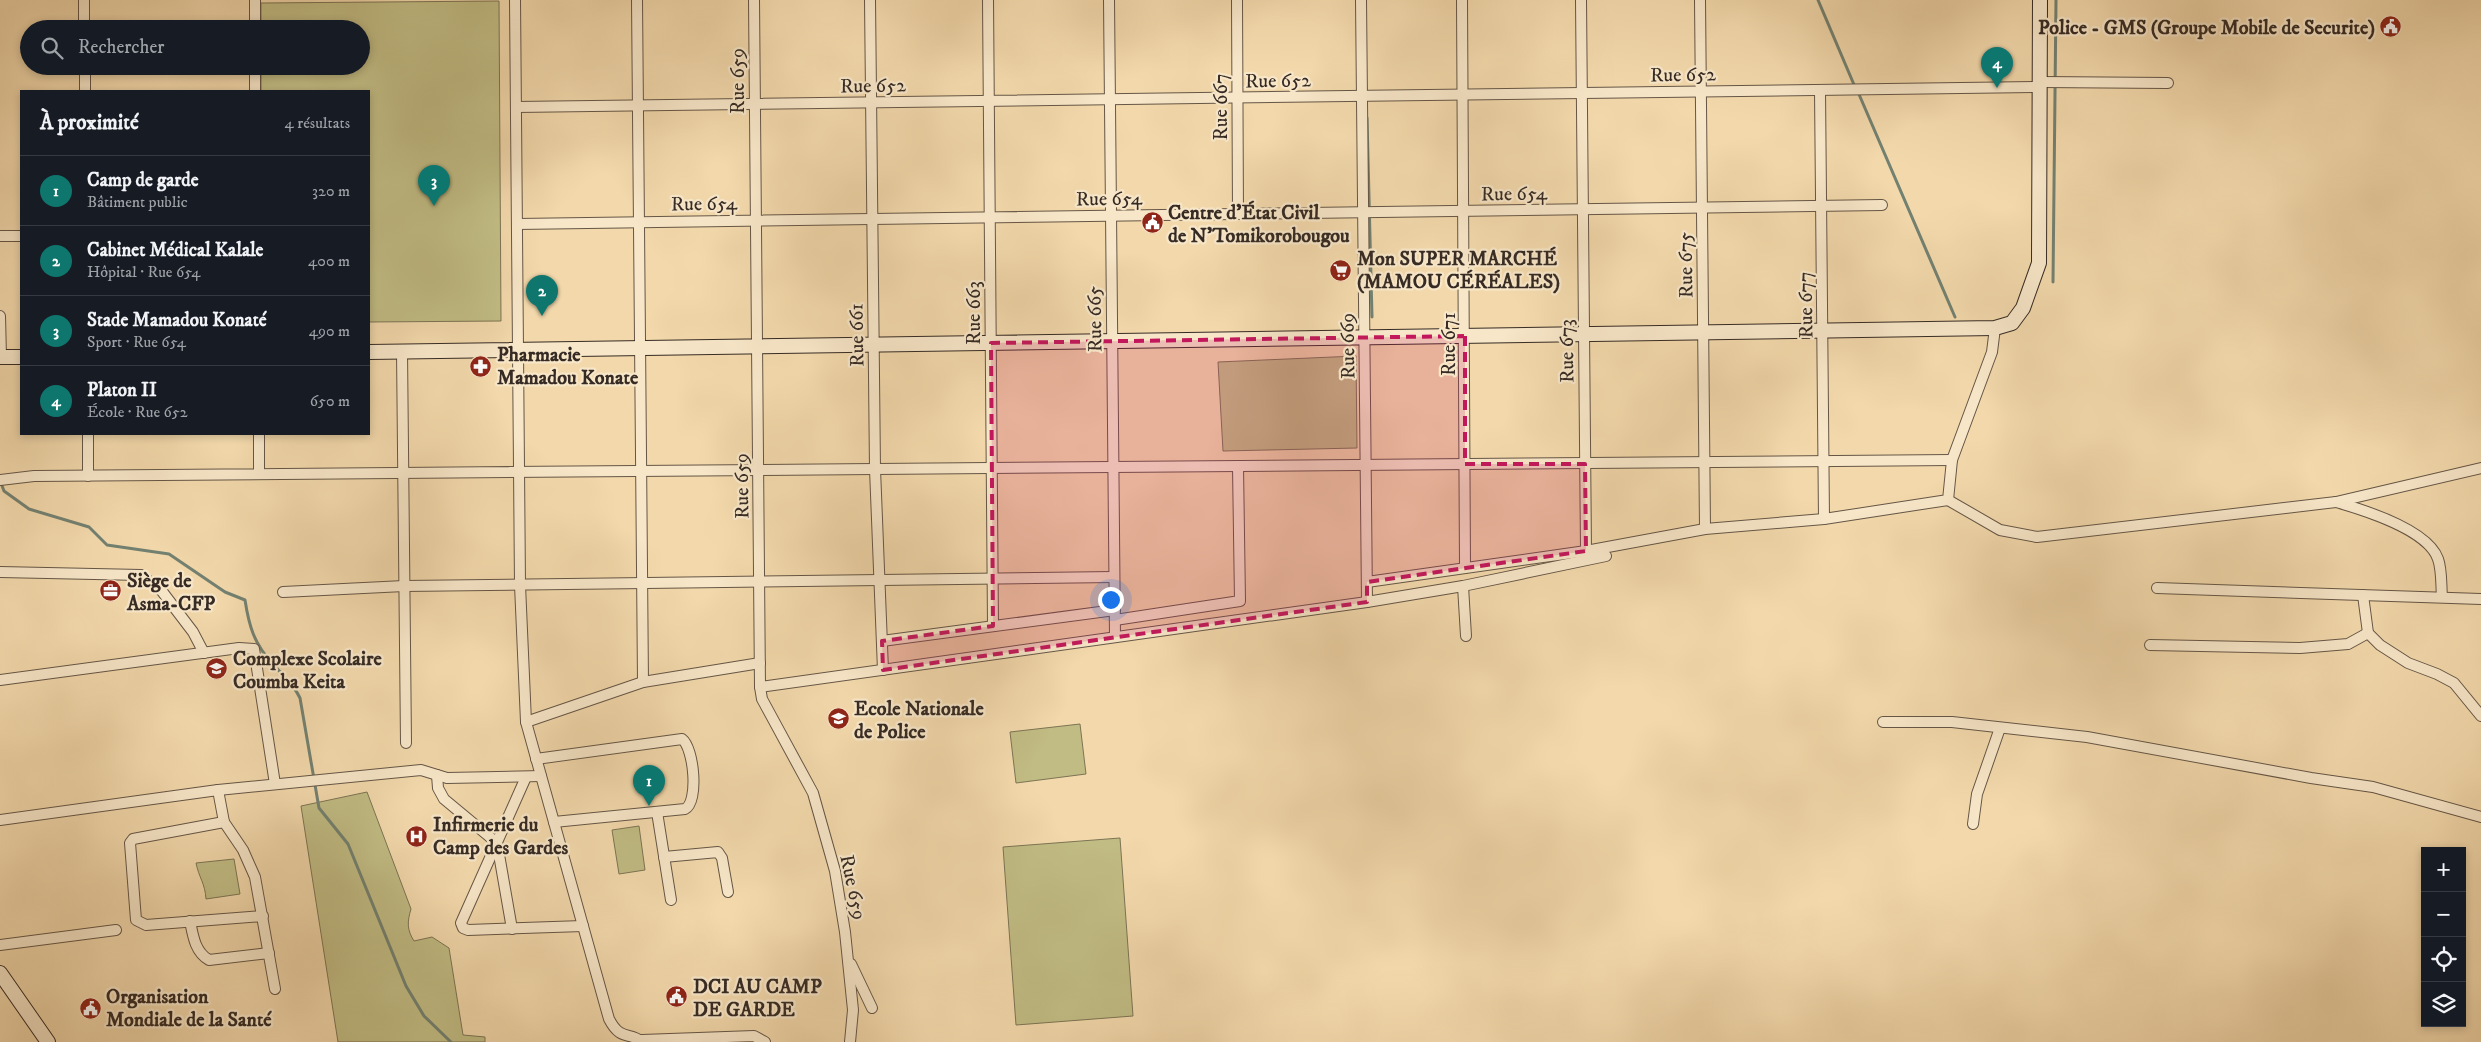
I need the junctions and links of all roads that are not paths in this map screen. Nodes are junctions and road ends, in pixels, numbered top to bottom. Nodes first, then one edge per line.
1 (84, 0) edge
2 (254, 0) edge
3 (515, 0) edge
4 (637, 0) edge
5 (754, 0) edge
6 (870, 0) edge
7 (988, 0) edge
8 (1109, 0) edge
9 (1238, 0) edge
10 (1361, 0) edge
11 (1462, 0) edge
12 (1581, 0) edge
13 (1700, 0) edge
14 (2040, 0) edge
15 (84, 20) edge
16 (255, 20) edge
17 (85, 75) edge
18 (255, 75) edge
19 (2168, 83) dead end
20 (2041, 84) junction
21 (85, 90) edge
22 (255, 90) edge
23 (1820, 90) junction
24 (1701, 92) junction
25 (1581, 93) junction
26 (1463, 95) junction
27 (1362, 96) junction
28 (1237, 98) junction
29 (1110, 100) junction
30 (988, 101) junction
31 (871, 103) junction
32 (755, 104) junction
33 (638, 106) junction
34 (516, 107) junction
35 (1882, 205) dead end
36 (1821, 206) junction
37 (1702, 208) junction
38 (1583, 209) junction
39 (1464, 211) junction
40 (1363, 212) junction
41 (1238, 214) junction
42 (1111, 216) junction
43 (990, 217) junction
44 (872, 219) junction
45 (756, 220) junction
46 (639, 222) junction
47 (517, 224) junction
48 (0, 236) edge
49 (20, 236) edge
50 (0, 316) edge
51 (1995, 328) junction
52 (1822, 330) junction
53 (1703, 332) junction
54 (1584, 334) junction
55 (1466, 336) junction
56 (1364, 337) junction
57 (1112, 341) junction
58 (990, 343) junction
59 (874, 344) junction
60 (757, 346) junction
61 (640, 348) junction
62 (518, 350) junction
63 (402, 351) junction
64 (370, 352) edge
65 (1, 357) edge
66 (20, 357) edge
67 (88, 435) edge
68 (258, 435) edge
69 (1952, 460) junction
70 (1824, 461) junction
71 (1704, 462) junction
72 (1465, 464) junction
73 (1585, 464) junction
74 (1365, 465) junction
75 (1238, 466) junction
76 (1113, 467) junction
77 (992, 468) junction
78 (2481, 468) edge
79 (875, 469) junction
80 (758, 470) junction
81 (641, 471) junction
82 (519, 472) junction
83 (404, 473) junction
84 (259, 474) junction
85 (88, 476) junction
86 (3, 480) edge
87 (1948, 500) junction
88 (2336, 502) junction
89 (1824, 519) junction
90 (1705, 530) junction
91 (1586, 551) junction
92 (1606, 556) dead end
93 (1465, 568) junction
94 (0, 572) edge
95 (1114, 577) junction
96 (993, 578) junction
97 (880, 580) junction
98 (759, 581) junction
99 (1367, 582) junction
100 (642, 583) junction
101 (520, 585) junction
102 (404, 586) junction
103 (1463, 586) junction
104 (2157, 588) dead end
105 (283, 592) dead end
106 (2363, 595) junction
107 (2442, 597) junction
108 (2481, 598) edge
109 (1367, 602) junction
110 (1114, 615) junction
111 (993, 626) junction
112 (2368, 633) junction
113 (1466, 636) dead end
114 (1115, 637) junction
115 (882, 641) junction
116 (2150, 645) dead end
117 (204, 653) junction
118 (760, 663) junction
119 (883, 670) junction
120 (0, 680) edge
121 (643, 682) junction
122 (760, 686) junction
123 (2481, 716) edge
124 (526, 722) junction
125 (1883, 722) dead end
126 (2000, 728) junction
127 (406, 743) dead end
128 (536, 759) junction
129 (437, 775) junction
130 (541, 776) junction
131 (526, 777) junction
132 (275, 784) junction
133 (218, 790) junction
134 (657, 812) junction
135 (2481, 817) edge
136 (0, 820) edge
137 (224, 822) junction
138 (554, 822) junction
139 (1973, 824) dead end
140 (497, 843) junction
141 (664, 857) junction
142 (728, 892) dead end
143 (671, 900) dead end
144 (262, 916) junction
145 (190, 921) junction
146 (583, 926) junction
147 (512, 929) junction
148 (116, 930) dead end
149 (0, 945) edge
150 (269, 953) junction
151 (848, 955) junction
152 (0, 972) edge
153 (275, 989) dead end
154 (872, 1008) dead end
155 (642, 1041) edge
156 (48, 1042) edge
157 (765, 1042) edge
158 (850, 1042) edge

1 - 15 street
2 - 16 street
3 - 34 street
4 - 33 street
5 - 32 street, Rue 659
6 - 31 street, Rue 661
7 - 30 street, Rue 663
8 - 29 street, Rue 665
9 - 28 street, Rue 667
10 - 27 street, Rue 669
11 - 26 street, Rue 671
12 - 25 street, Rue 673
13 - 24 street, Rue 675
14 - 20 street
17 - 21 street
18 - 22 street
19 - 20 street, Rue 652
20 - 23 street, Rue 652
20 - 51 street
23 - 24 street, Rue 652
23 - 36 street, Rue 677
24 - 25 street, Rue 652
24 - 37 street, Rue 675
25 - 26 street, Rue 652
25 - 38 street, Rue 673
26 - 27 street, Rue 652
26 - 39 street, Rue 671
27 - 28 street, Rue 652
27 - 40 street, Rue 669
28 - 29 street, Rue 652
28 - 41 street, Rue 667
29 - 30 street, Rue 652
29 - 42 street, Rue 665
30 - 31 street, Rue 652
30 - 43 street, Rue 663
31 - 32 street, Rue 652
31 - 44 street, Rue 661
32 - 33 street, Rue 652
32 - 45 street, Rue 659
33 - 34 street, Rue 652
33 - 46 street
34 - 47 street
35 - 36 street, Rue 654
36 - 37 street, Rue 654
36 - 52 street, Rue 677
37 - 38 street, Rue 654
37 - 53 street, Rue 675
38 - 39 street, Rue 654
38 - 54 street, Rue 673
39 - 40 street, Rue 654
39 - 55 street, Rue 671
40 - 41 street, Rue 654
40 - 56 street, Rue 669
41 - 42 street, Rue 654
42 - 43 street, Rue 654
42 - 57 street, Rue 665
43 - 44 street, Rue 654
43 - 58 street, Rue 663
44 - 45 street, Rue 654
44 - 59 street, Rue 661
45 - 46 street, Rue 654
45 - 60 street, Rue 659
46 - 47 street, Rue 654
46 - 61 street
47 - 62 street
48 - 49 street
50 - 65 street
51 - 52 street
51 - 69 street
52 - 53 street
52 - 70 street, Rue 677
53 - 54 street
53 - 71 street, Rue 675
54 - 55 street
54 - 73 street, Rue 673
55 - 56 street
55 - 72 street, Rue 671
56 - 57 street
56 - 74 street, Rue 669
57 - 58 street
57 - 76 street, Rue 665
58 - 59 street
58 - 77 street, Rue 663
59 - 60 street
59 - 79 street, Rue 661
60 - 61 street
60 - 80 street, Rue 659
61 - 62 street
61 - 81 street
62 - 63 street
62 - 82 street
63 - 64 street
63 - 83 street
65 - 66 street
67 - 85 street
68 - 84 street
69 - 70 street
69 - 87 street
70 - 71 street
70 - 89 street, Rue 677
71 - 73 street
71 - 90 street, Rue 675
72 - 73 street
72 - 74 street
72 - 93 street, Rue 671
73 - 91 street, Rue 673
74 - 75 street
74 - 99 street, Rue 669
75 - 76 street
75 - 110 street
76 - 77 street
76 - 95 street, Rue 665
77 - 79 street
77 - 96 street, Rue 663
78 - 88 street
79 - 80 street
79 - 97 street, Rue 661
80 - 81 street
80 - 98 street, Rue 659
81 - 82 street
81 - 100 street
82 - 83 street
82 - 101 street
83 - 84 street
83 - 102 street
84 - 85 street
85 - 86 street
87 - 88 street
87 - 89 street
88 - 107 street
89 - 90 street
90 - 91 street
91 - 93 street
92 - 103 street
93 - 99 street
94 - 117 street
95 - 96 street
95 - 110 street, Rue 665
96 - 97 street
96 - 111 street, Rue 663
97 - 98 street
97 - 115 street, Rue 661
98 - 100 street
98 - 118 street, Rue 659
99 - 109 street, Rue 669
100 - 101 street
100 - 121 street
101 - 102 street
101 - 124 street
102 - 105 street
102 - 127 street
103 - 109 street
103 - 113 street
104 - 106 street
106 - 107 street
106 - 112 street
107 - 108 street
109 - 114 street
110 - 111 street
110 - 114 street, Rue 665
111 - 115 street
112 - 116 street
112 - 123 street
114 - 119 street
115 - 119 street, Rue 661
117 - 120 street
117 - 132 street
118 - 121 street
118 - 122 street, Rue 659
119 - 122 street
121 - 124 street
122 - 151 street, Rue 659
124 - 128 street
125 - 126 street
126 - 135 street
126 - 139 street
128 - 130 street
128 - 134 street
129 - 131 street
129 - 132 street
129 - 140 street
130 - 131 street
130 - 138 street
131 - 140 street
132 - 133 street
133 - 136 street
133 - 137 street
134 - 138 street
134 - 141 street
137 - 144 street
137 - 145 street
138 - 146 street
140 - 147 street
140 - 147 street
141 - 142 street
141 - 143 street
144 - 145 street
144 - 150 street
145 - 150 street
146 - 147 street
146 - 155 street
148 - 149 street
150 - 153 street
151 - 154 street, Rue 659
151 - 158 street, Rue 659
152 - 156 street
155 - 157 street

